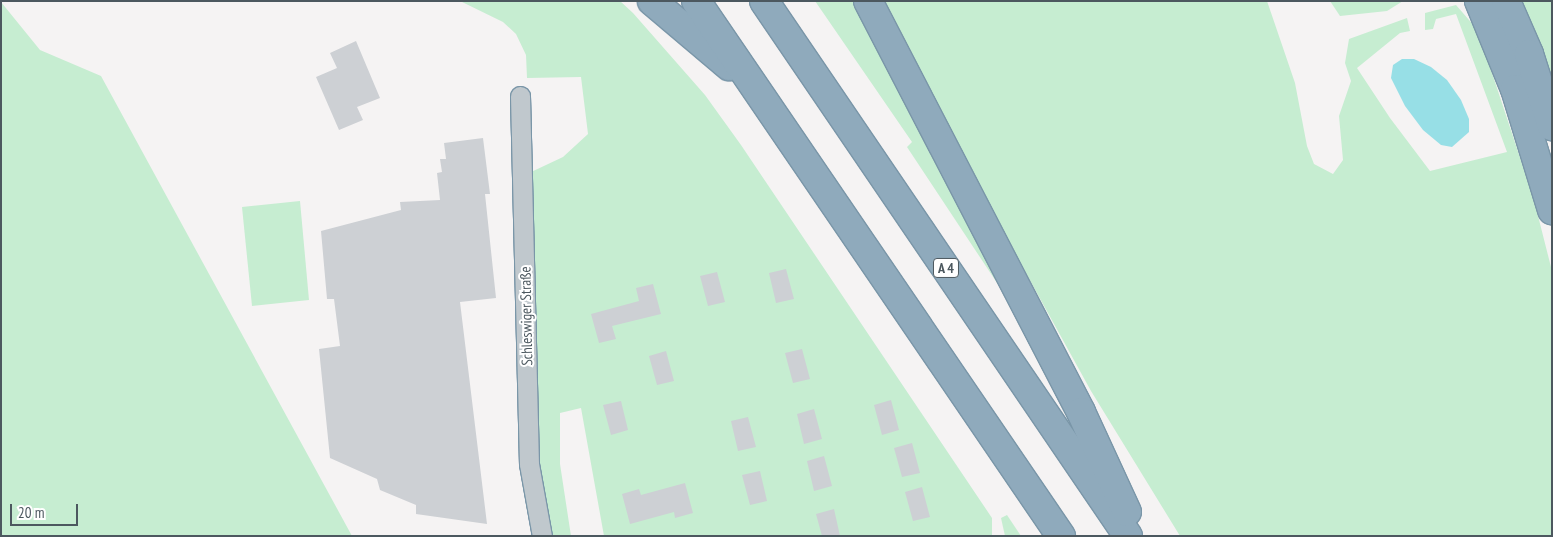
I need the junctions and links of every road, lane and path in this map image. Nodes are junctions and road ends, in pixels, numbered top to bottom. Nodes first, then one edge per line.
1 (652, 1) edge
2 (696, 1) edge
3 (764, 1) edge
4 (868, 1) edge
5 (1479, 1) edge
6 (1506, 1) edge
7 (756, 88) junction
8 (520, 96) dead end
9 (1552, 126) edge
10 (1552, 210) edge
11 (542, 536) edge
12 (1061, 536) edge
13 (1128, 536) edge
14 (1138, 536) edge

1 - 7 highway
2 - 7 highway
3 - 13 highway, A 4
4 - 14 highway
5 - 10 highway
6 - 9 highway
7 - 12 highway
8 - 11 street, Schleswiger Straße

